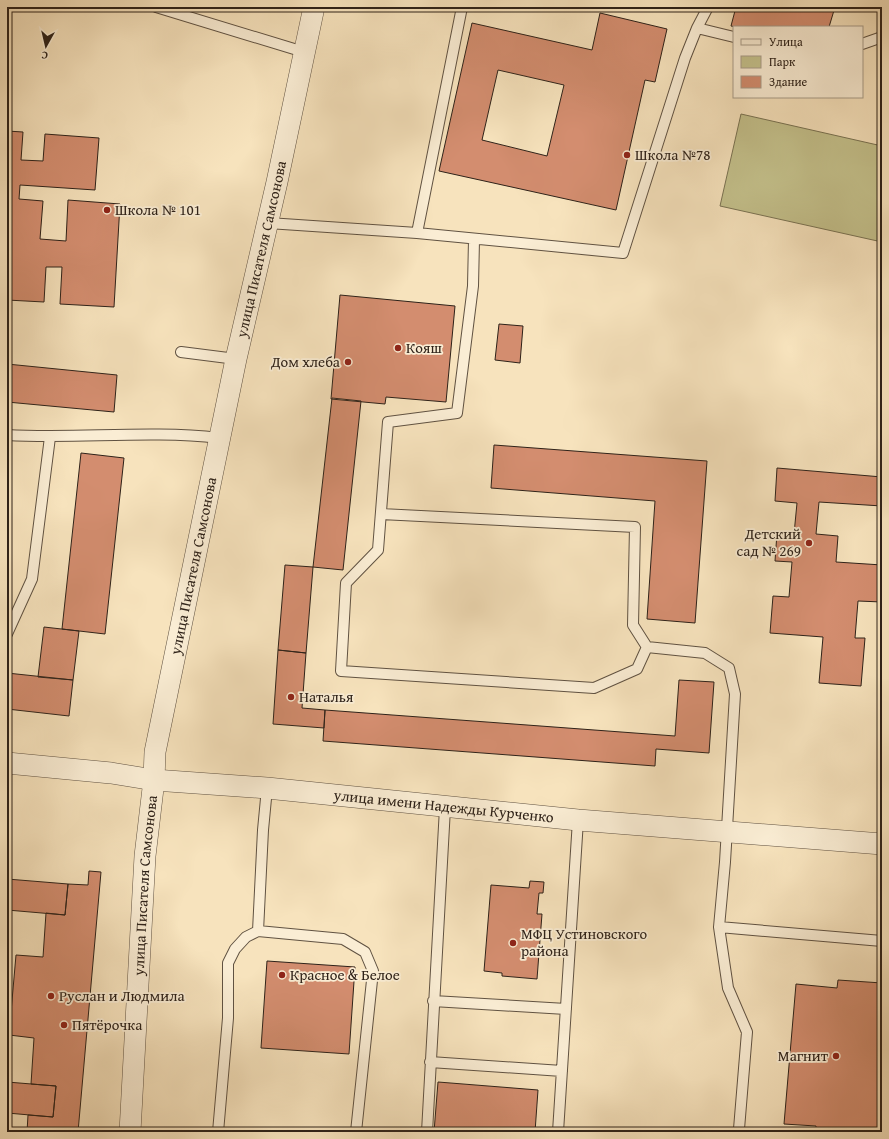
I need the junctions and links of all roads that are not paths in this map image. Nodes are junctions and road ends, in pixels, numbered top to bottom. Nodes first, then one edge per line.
1 (156, 7) edge
2 (314, 7) edge
3 (462, 7) edge
4 (708, 7) edge
5 (697, 28) junction
6 (733, 37) edge
7 (882, 37) edge
8 (863, 44) edge
9 (304, 52) junction
10 (268, 223) junction
11 (417, 233) junction
12 (474, 240) junction
13 (181, 352) dead end
14 (236, 359) junction
15 (7, 435) edge
16 (50, 438) junction
17 (219, 438) junction
18 (381, 514) junction
19 (7, 634) edge
20 (647, 646) junction
21 (7, 763) edge
22 (154, 780) junction
23 (267, 788) junction
24 (445, 808) junction
25 (578, 820) junction
26 (727, 832) junction
27 (882, 844) edge
28 (719, 927) junction
29 (258, 931) junction
30 (882, 941) edge
31 (433, 1001) junction
32 (566, 1009) junction
33 (430, 1062) junction
34 (562, 1071) junction
35 (130, 1132) edge
36 (218, 1132) edge
37 (356, 1132) edge
38 (427, 1132) edge
39 (558, 1132) edge
40 (740, 1132) edge

1 - 9 lane
2 - 9 street, улица Писателя Самсонова
3 - 11 lane
4 - 5 lane
5 - 6 lane
5 - 12 lane
7 - 8 lane
9 - 10 street, улица Писателя Самсонова
10 - 11 lane
10 - 14 street, улица Писателя Самсонова
11 - 12 lane
12 - 18 lane
13 - 14 lane
14 - 17 street, улица Писателя Самсонова
15 - 16 lane
16 - 17 lane
16 - 19 lane
17 - 22 street, улица Писателя Самсонова
18 - 20 lane
18 - 20 lane
20 - 26 lane
21 - 22 street, улица имени Надежды Курченко
22 - 23 street, улица имени Надежды Курченко
22 - 35 street, улица Писателя Самсонова
23 - 24 street, улица имени Надежды Курченко
23 - 29 lane
24 - 25 street, улица имени Надежды Курченко
24 - 31 lane
25 - 26 street, улица имени Надежды Курченко
25 - 32 lane
26 - 27 street, улица имени Надежды Курченко
26 - 28 lane
28 - 30 lane
28 - 40 lane
29 - 36 lane
29 - 37 lane
31 - 32 lane
31 - 33 lane
32 - 34 lane
33 - 34 lane
33 - 38 lane
34 - 39 lane

